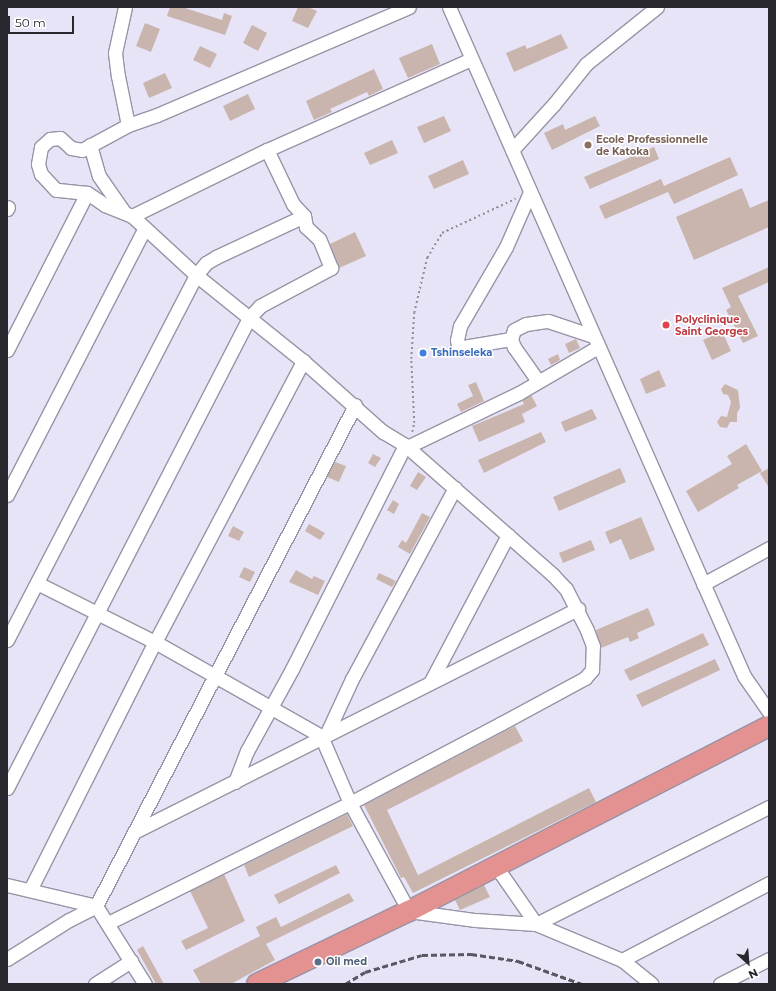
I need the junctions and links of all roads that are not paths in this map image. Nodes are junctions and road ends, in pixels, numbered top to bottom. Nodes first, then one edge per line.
1 (125, 7) edge
2 (409, 7) edge
3 (449, 7) edge
4 (657, 7) edge
5 (471, 59) junction
6 (128, 125) junction
7 (90, 145) junction
8 (268, 150) junction
9 (512, 150) junction
10 (530, 192) junction
11 (87, 193) junction
12 (128, 214) junction
13 (304, 216) junction
14 (144, 229) junction
15 (196, 275) junction
16 (249, 318) junction
17 (511, 339) junction
18 (596, 341) junction
19 (7, 350) edge
20 (303, 361) junction
21 (538, 381) junction
22 (355, 405) junction
23 (406, 446) junction
24 (455, 488) junction
25 (7, 495) edge
26 (508, 535) junction
27 (769, 548) edge
28 (37, 583) junction
29 (703, 584) junction
30 (578, 609) junction
31 (96, 615) junction
32 (7, 640) edge
33 (155, 642) junction
34 (215, 675) junction
35 (431, 681) junction
36 (271, 706) junction
37 (769, 712) edge
38 (769, 726) edge
39 (324, 735) junction
40 (235, 782) junction
41 (7, 788) edge
42 (350, 803) junction
43 (769, 807) edge
44 (136, 831) junction
45 (495, 865) junction
46 (769, 883) edge
47 (7, 884) edge
48 (30, 890) junction
49 (96, 906) junction
50 (409, 911) junction
51 (108, 923) junction
52 (536, 924) junction
53 (7, 959) edge
54 (769, 959) edge
55 (622, 960) junction
56 (131, 961) junction
57 (94, 984) edge
58 (145, 984) edge
59 (257, 984) edge
60 (652, 984) edge
61 (720, 984) edge

1 - 6 street
2 - 6 street
3 - 5 street
4 - 9 street
5 - 8 street
5 - 9 street
6 - 7 street
7 - 11 street
7 - 12 street
8 - 12 street
8 - 13 street
9 - 10 street
10 - 17 street
10 - 18 street
11 - 12 street
11 - 19 street
12 - 14 street
13 - 15 street
13 - 16 street
14 - 15 street
14 - 25 street
15 - 16 street
15 - 28 street
16 - 20 street
16 - 31 street
17 - 18 street
17 - 21 street
18 - 21 street
18 - 29 street
20 - 22 street
20 - 33 street
21 - 23 street
22 - 23 street
22 - 34 street
23 - 24 street
23 - 36 street
24 - 26 street
24 - 39 street
26 - 30 street
26 - 35 street
27 - 29 street
28 - 31 street
28 - 32 street
29 - 37 street
30 - 35 street
30 - 42 street
31 - 33 street
31 - 41 street
33 - 34 street
33 - 48 street
34 - 36 street
34 - 44 street
35 - 39 street
36 - 39 street
36 - 40 street
38 - 45 highway
39 - 40 street
39 - 42 street
40 - 44 street
42 - 50 street
42 - 51 street
43 - 52 street
44 - 49 street
45 - 50 highway
45 - 52 street
46 - 55 street
47 - 48 street
48 - 49 street
49 - 51 street
49 - 53 street
50 - 52 street
50 - 59 highway
51 - 56 street
52 - 55 street
54 - 61 street
55 - 60 street
56 - 57 street
56 - 58 street

